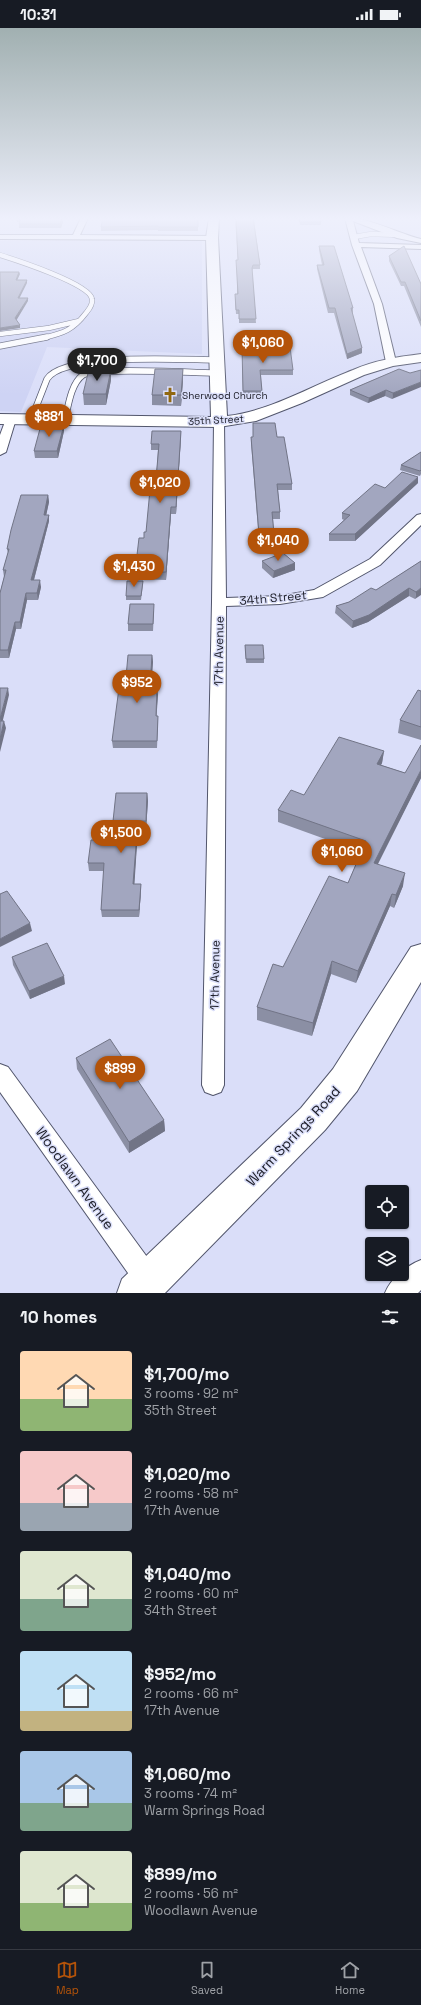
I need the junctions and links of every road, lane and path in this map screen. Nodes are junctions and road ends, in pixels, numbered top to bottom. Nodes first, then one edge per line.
1 (59, 277) edge
2 (214, 277) edge
3 (368, 277) edge
4 (82, 320) junction
5 (0, 334) edge
6 (0, 346) edge
7 (421, 358) edge
8 (97, 361) junction
9 (390, 362) junction
10 (217, 367) junction
11 (98, 372) junction
12 (6, 419) edge
13 (31, 420) junction
14 (65, 420) junction
15 (219, 422) junction
16 (0, 452) edge
17 (421, 518) edge
18 (219, 602) junction
19 (421, 956) edge
20 (0, 1074) edge
21 (213, 1085) dead end
22 (421, 1273) edge
23 (148, 1289) edge
24 (398, 1293) edge

1 - 4 lane
2 - 10 street, 17th Avenue
3 - 9 street
4 - 5 lane
4 - 6 lane
7 - 9 street, 35th Street
8 - 10 lane
8 - 11 lane
8 - 13 lane
9 - 15 street, 35th Street
10 - 11 lane
10 - 15 street, 17th Avenue
11 - 14 lane
12 - 13 street, 35th Street
12 - 16 street
13 - 14 street, 35th Street
14 - 15 street, 35th Street
15 - 18 street, 17th Avenue
17 - 18 street, 34th Street
18 - 21 street, 17th Avenue
19 - 23 street, Warm Springs Road
20 - 23 street, Woodlawn Avenue
22 - 24 street

